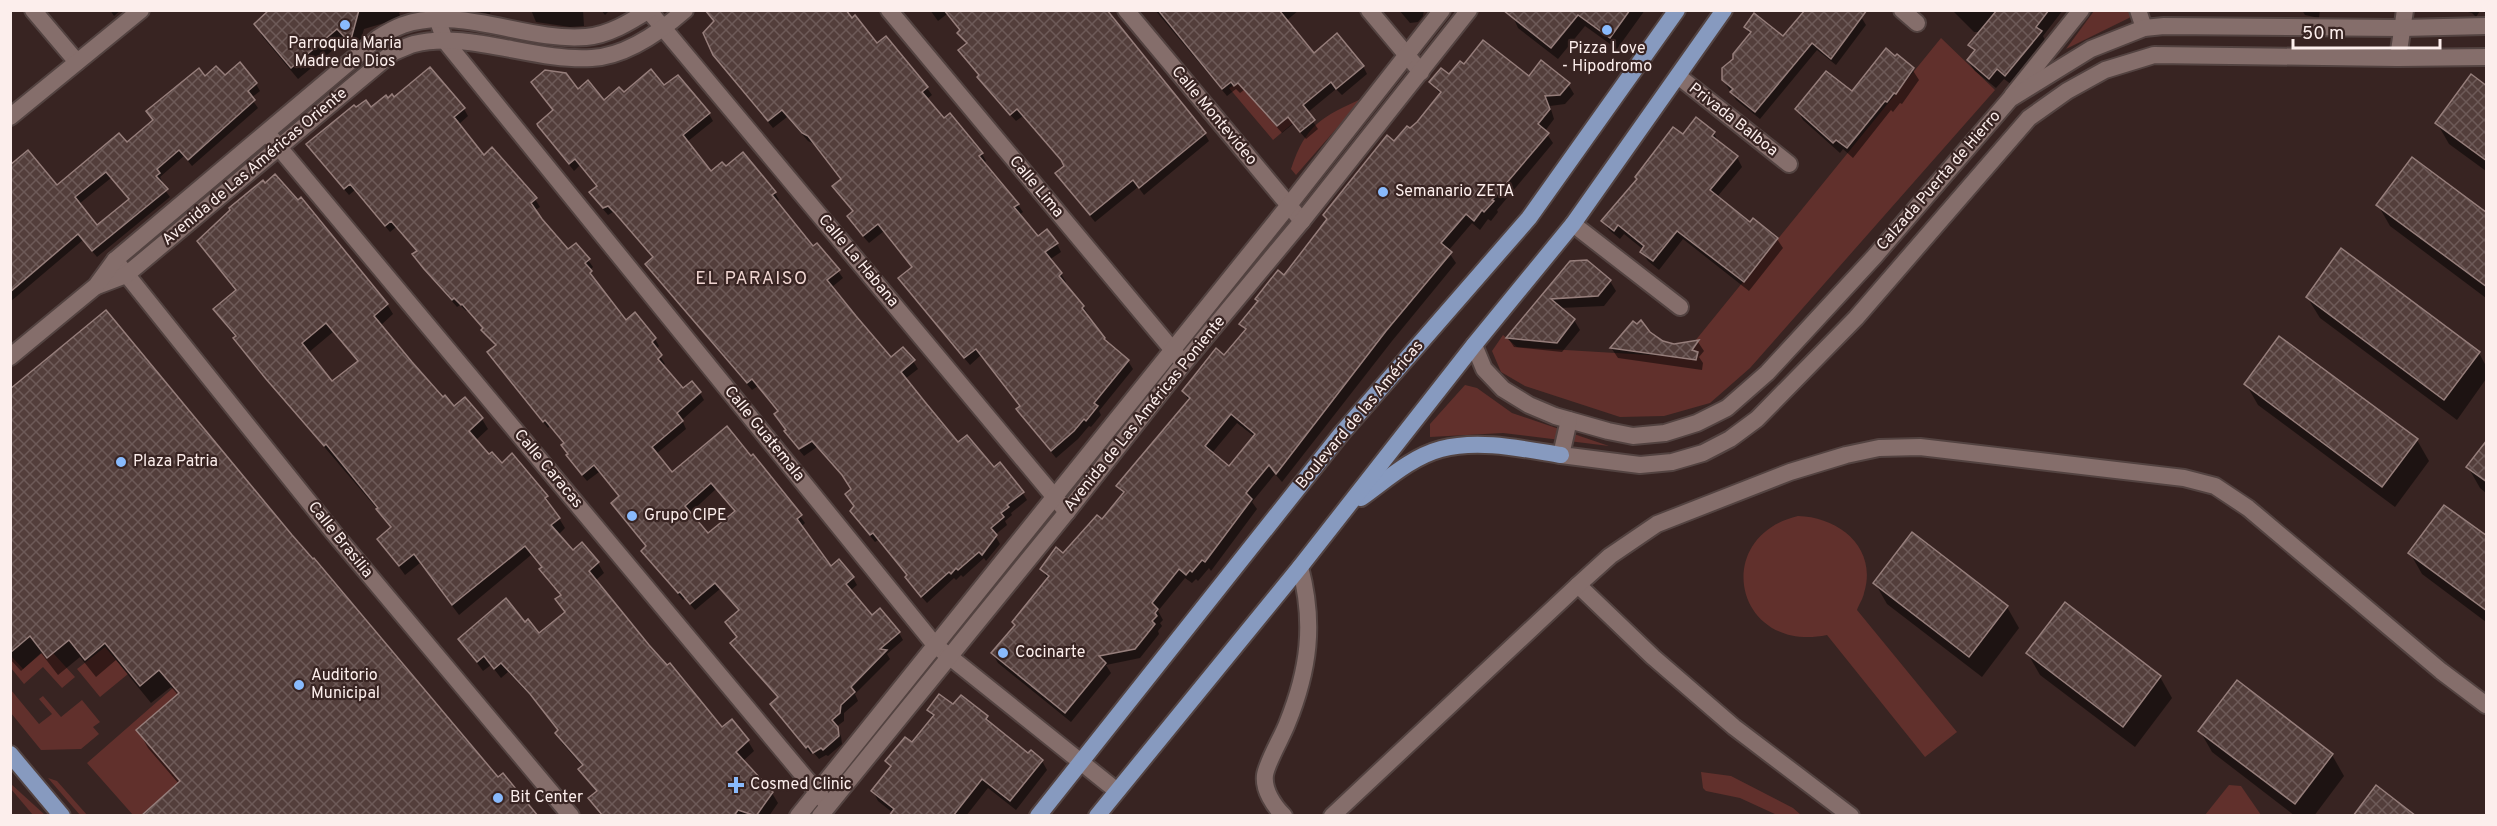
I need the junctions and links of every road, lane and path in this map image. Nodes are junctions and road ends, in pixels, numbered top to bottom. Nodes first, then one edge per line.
1 (33, 10) edge
2 (141, 10) edge
3 (685, 10) edge
4 (889, 10) edge
5 (1126, 10) edge
6 (1369, 10) edge
7 (1442, 10) edge
8 (1468, 10) edge
9 (1677, 10) edge
10 (1724, 10) edge
11 (1902, 10) edge
12 (2081, 10) edge
13 (2138, 10) edge
14 (2405, 10) edge
15 (649, 11) edge
16 (438, 14) edge
17 (1917, 22) dead end
18 (2487, 26) edge
19 (665, 28) junction
20 (2144, 28) junction
21 (2402, 28) junction
22 (445, 41) junction
23 (1407, 55) junction
24 (2154, 55) junction
25 (2487, 57) edge
26 (2398, 58) junction
27 (76, 62) junction
28 (1420, 72) junction
29 (1678, 76) junction
30 (2010, 99) junction
31 (10, 117) edge
32 (267, 133) junction
33 (280, 147) junction
34 (1789, 164) dead end
35 (1289, 205) junction
36 (1915, 210) junction
37 (1302, 221) junction
38 (1573, 224) junction
39 (1935, 226) junction
40 (115, 260) junction
41 (126, 274) junction
42 (96, 286) junction
43 (1680, 307) dead end
44 (1474, 345) junction
45 (1171, 349) junction
46 (10, 357) edge
47 (1184, 363) junction
48 (1569, 420) junction
49 (1561, 455) junction
50 (1053, 497) junction
51 (1346, 508) junction
52 (1067, 512) junction
53 (1300, 567) junction
54 (1578, 585) junction
55 (935, 645) junction
56 (950, 657) junction
57 (2487, 705) edge
58 (10, 754) edge
59 (1081, 762) junction
60 (1117, 791) junction
61 (822, 804) edge
62 (62, 816) edge
63 (571, 816) edge
64 (798, 816) edge
65 (1038, 816) edge
66 (1097, 816) edge
67 (1284, 816) edge
68 (1332, 816) edge
69 (1851, 816) edge

1 - 27 street
2 - 27 street
3 - 19 street, Avenida de Las Américas Oriente
4 - 45 street, Calle Lima
5 - 35 street, Calle Montevideo
6 - 23 street
7 - 23 street, Avenida de Las Américas Poniente
8 - 28 street, Avenida de Las Américas Poniente
9 - 59 main road, Boulevard de las Américas
10 - 29 main road
11 - 17 street
12 - 30 street
13 - 20 street
14 - 21 street
15 - 16 street, Avenida de Las Américas Oriente
15 - 19 street, Calle La Habana
16 - 22 street, Calle Guatemala
16 - 32 street, Avenida de Las Américas Oriente
18 - 21 street, Calzada Puerta de Hierro
19 - 22 street, Avenida de Las Américas Oriente
19 - 50 street, Calle La Habana
20 - 21 street, Calzada Puerta de Hierro
20 - 24 street
20 - 30 street, Calzada Puerta de Hierro
21 - 26 street
22 - 33 street, Avenida de Las Américas Oriente
22 - 55 street, Calle Guatemala
23 - 28 street
23 - 35 street, Avenida de Las Américas Poniente
24 - 26 street, Calzada Puerta de Hierro
24 - 39 street, Calzada Puerta de Hierro
25 - 26 street, Calzada Puerta de Hierro
27 - 31 street
28 - 37 street, Avenida de Las Américas Poniente
29 - 34 street, Privada Balboa
29 - 38 main road
30 - 36 street, Calzada Puerta de Hierro
32 - 33 street, Calle Caracas
32 - 40 street, Avenida de Las Américas Oriente
33 - 41 street, Avenida de Las Américas Oriente
33 - 61 street, Calle Caracas
35 - 37 street, Calle Montevideo
35 - 45 street, Avenida de Las Américas Poniente
36 - 39 street
36 - 48 street, Calzada Puerta de Hierro
37 - 47 street, Avenida de Las Américas Poniente
38 - 43 street
38 - 44 main road
39 - 49 street, Calzada Puerta de Hierro
40 - 41 street, Calle Brasilia
40 - 42 street, Avenida de Las Américas Oriente
41 - 42 street, Avenida de Las Américas Oriente
41 - 63 street, Calle Brasilia
42 - 46 street, Avenida de Las Américas Oriente
44 - 48 street, Calzada Puerta de Hierro
44 - 51 main road
45 - 47 street, Calle Lima
45 - 50 street, Avenida de Las Américas Poniente
47 - 52 street, Avenida de Las Américas Poniente
48 - 49 street
49 - 51 main road
50 - 52 street, Calle La Habana
50 - 55 street, Avenida de Las Américas Poniente
51 - 53 main road
52 - 56 street, Avenida de Las Américas Poniente
53 - 60 main road
53 - 67 street
54 - 57 street
54 - 68 street
54 - 69 street
55 - 56 street, Calle Guatemala
55 - 61 street, Avenida de Las Américas Poniente
56 - 59 street, Calle Guatemala
56 - 61 street, Avenida de Las Américas Poniente
58 - 62 main road
59 - 60 street, Calle Guatemala
59 - 65 main road, Boulevard de las Américas
60 - 66 main road
61 - 64 street, Avenida de Las Américas Poniente

